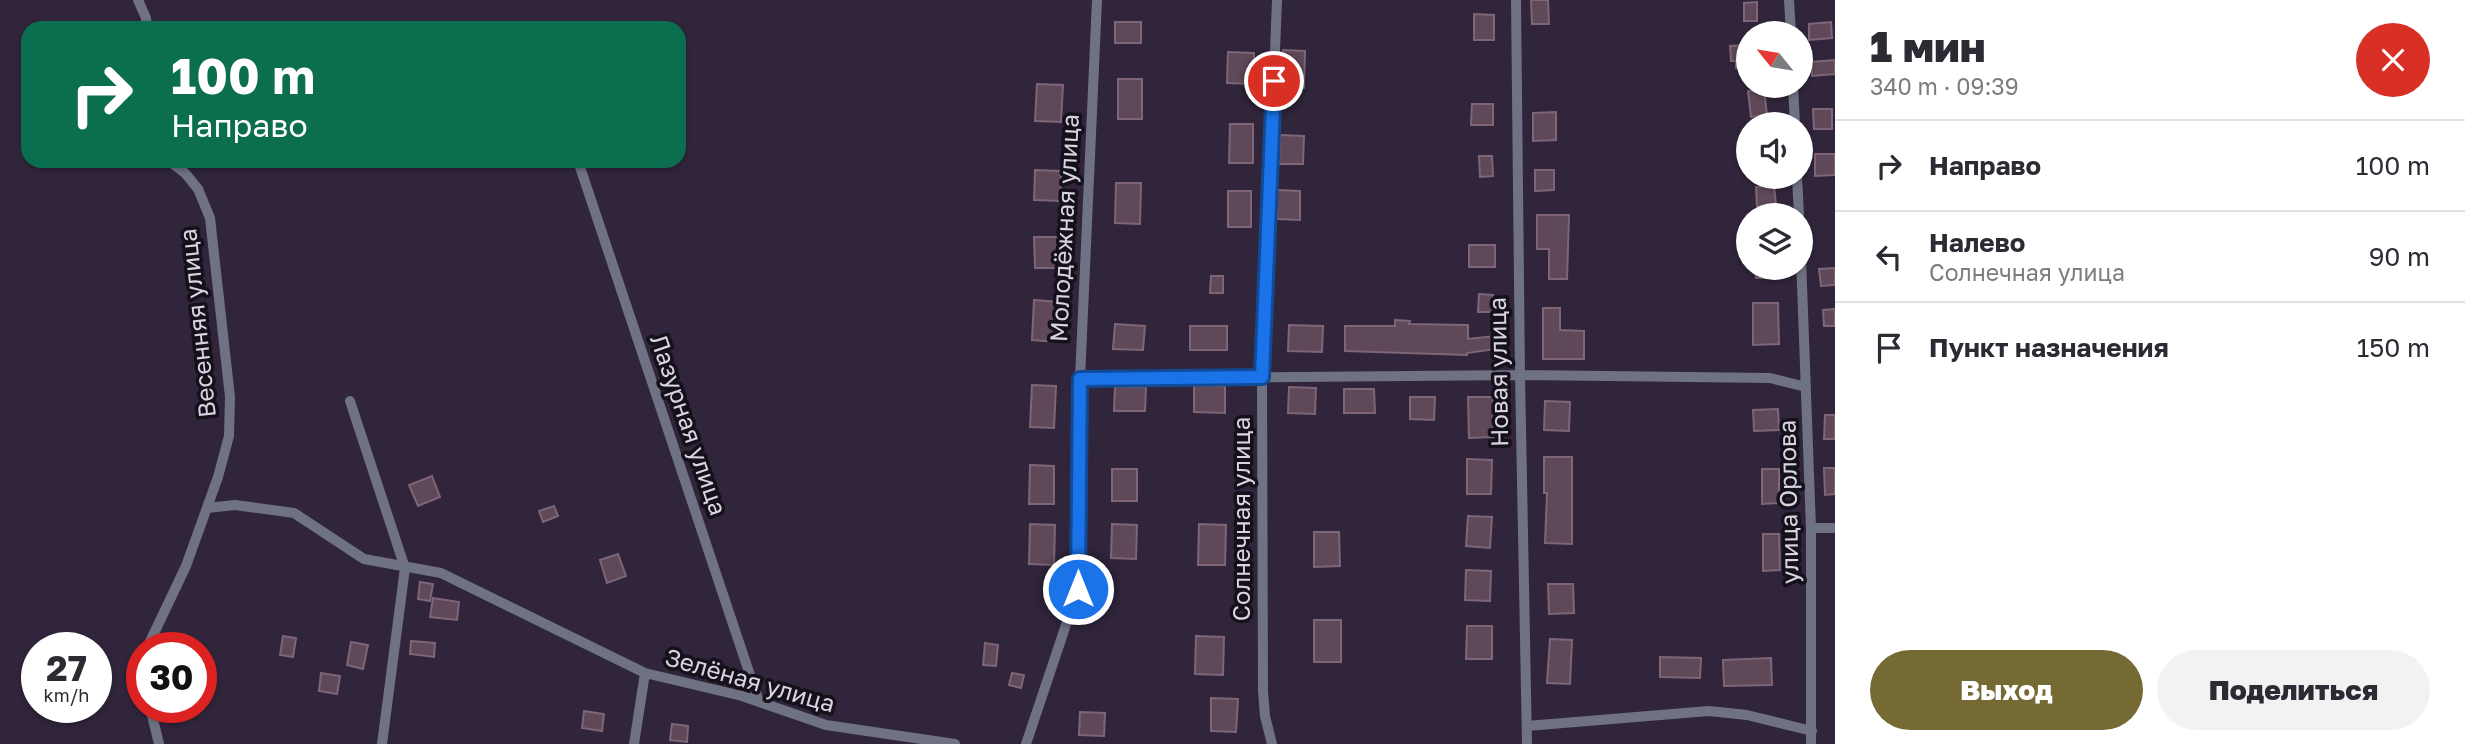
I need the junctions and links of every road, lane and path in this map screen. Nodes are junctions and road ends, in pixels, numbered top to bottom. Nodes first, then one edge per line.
1 (138, 0) edge
2 (1097, 0) edge
3 (1277, 0) edge
4 (1516, 0) edge
5 (1789, 0) edge
6 (146, 21) edge
7 (1790, 21) edge
8 (179, 168) edge
9 (580, 168) edge
10 (1802, 280) edge
11 (1520, 375) junction
12 (1262, 377) junction
13 (1080, 379) junction
14 (1807, 387) junction
15 (350, 401) dead end
16 (207, 508) junction
17 (1811, 528) junction
18 (1835, 528) edge
19 (405, 568) junction
20 (154, 632) edge
21 (645, 673) junction
22 (759, 702) junction
23 (154, 723) edge
24 (1527, 726) junction
25 (1812, 731) junction
26 (914, 742) edge
27 (159, 744) edge
28 (382, 744) edge
29 (634, 744) edge
30 (955, 744) edge
31 (1026, 744) edge
32 (1272, 744) edge
33 (1527, 744) edge
34 (1811, 744) edge

1 - 6 street
2 - 13 street, Молодёжная улица
3 - 12 street, Солнечная улица
4 - 11 street, Новая улица
5 - 7 street
8 - 16 street, Весенняя улица
9 - 22 street, Лазурная улица
10 - 14 street, улица Орлова
11 - 12 street
11 - 14 street
11 - 24 street, Новая улица
12 - 13 street
12 - 32 street, Солнечная улица
13 - 31 street, Молодёжная улица
14 - 17 street, улица Орлова
15 - 19 street
16 - 19 street
16 - 20 street, Весенняя улица
17 - 18 street
17 - 25 street, улица Орлова
19 - 21 street
19 - 28 street
21 - 22 street, Зелёная улица
21 - 29 street, Зелёная улица
22 - 26 street, Зелёная улица
23 - 27 street
24 - 25 street
24 - 33 street, Новая улица
25 - 34 street, улица Орлова
26 - 30 street, Зелёная улица

